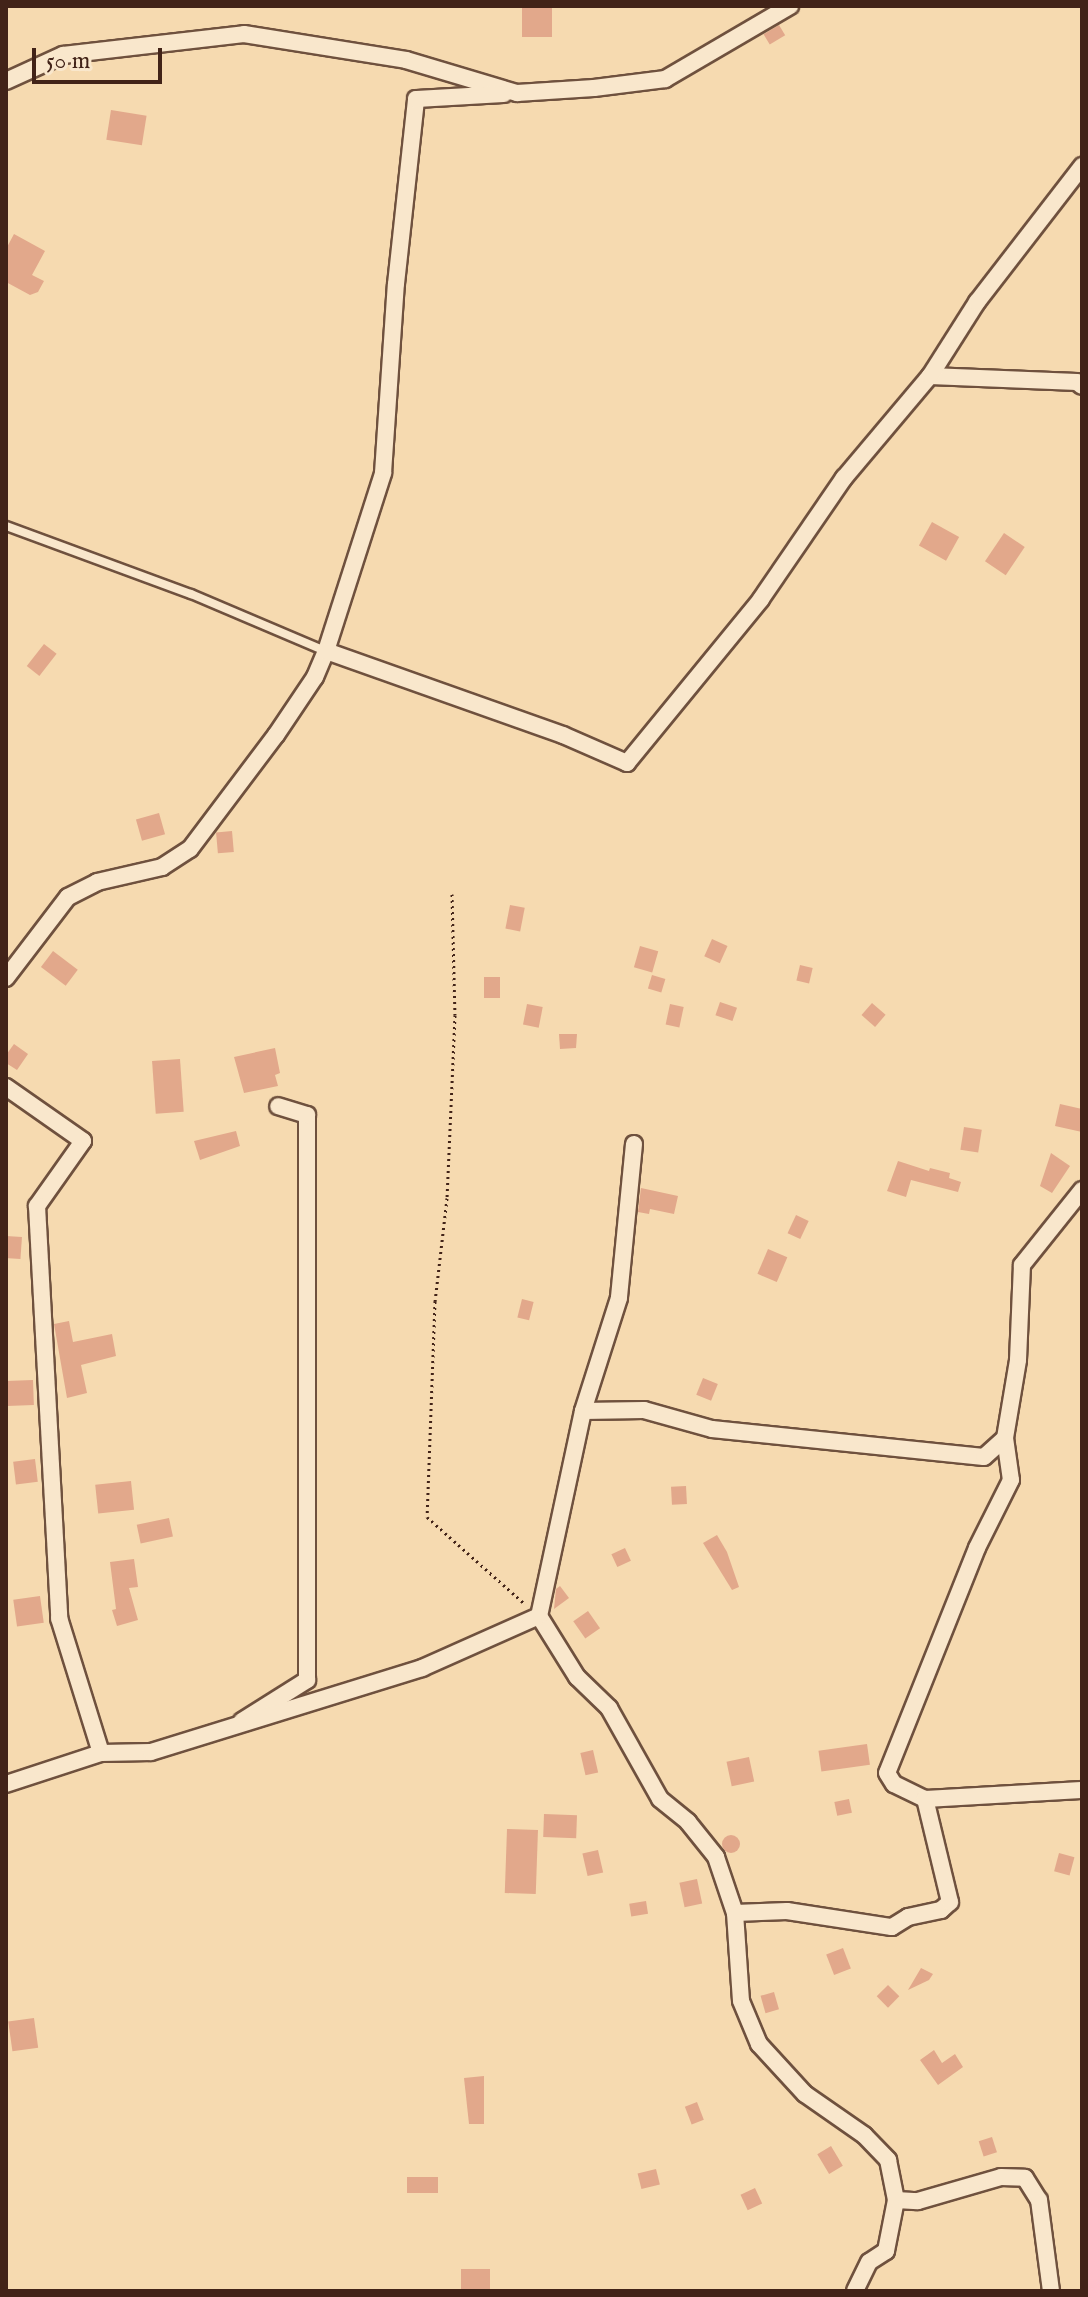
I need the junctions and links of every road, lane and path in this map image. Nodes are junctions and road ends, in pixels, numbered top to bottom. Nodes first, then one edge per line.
1 (790, 6) edge
2 (6, 81) edge
3 (517, 93) junction
4 (1082, 166) edge
5 (930, 376) junction
6 (1082, 386) edge
7 (6, 526) edge
8 (326, 651) junction
9 (452, 894) dead end
10 (6, 978) edge
11 (6, 1087) edge
12 (278, 1106) dead end
13 (634, 1144) dead end
14 (1082, 1190) edge
15 (583, 1411) junction
16 (1005, 1438) junction
17 (539, 1616) junction
18 (242, 1721) junction
19 (101, 1753) junction
20 (6, 1784) edge
21 (1082, 1790) edge
22 (925, 1799) junction
23 (735, 1913) junction
24 (896, 2200) junction
25 (855, 2291) edge
26 (1051, 2291) edge

1 - 3 street
2 - 3 street
3 - 8 street
4 - 5 street
5 - 6 street
5 - 8 street
7 - 8 lane
8 - 10 street
9 - 17 path
11 - 19 street
12 - 18 street
13 - 15 street
14 - 16 street
15 - 16 street
15 - 17 street
16 - 22 street
17 - 18 street
17 - 23 street
18 - 19 street
19 - 20 street
21 - 22 street
22 - 23 street
23 - 24 street
24 - 25 street
24 - 26 street

